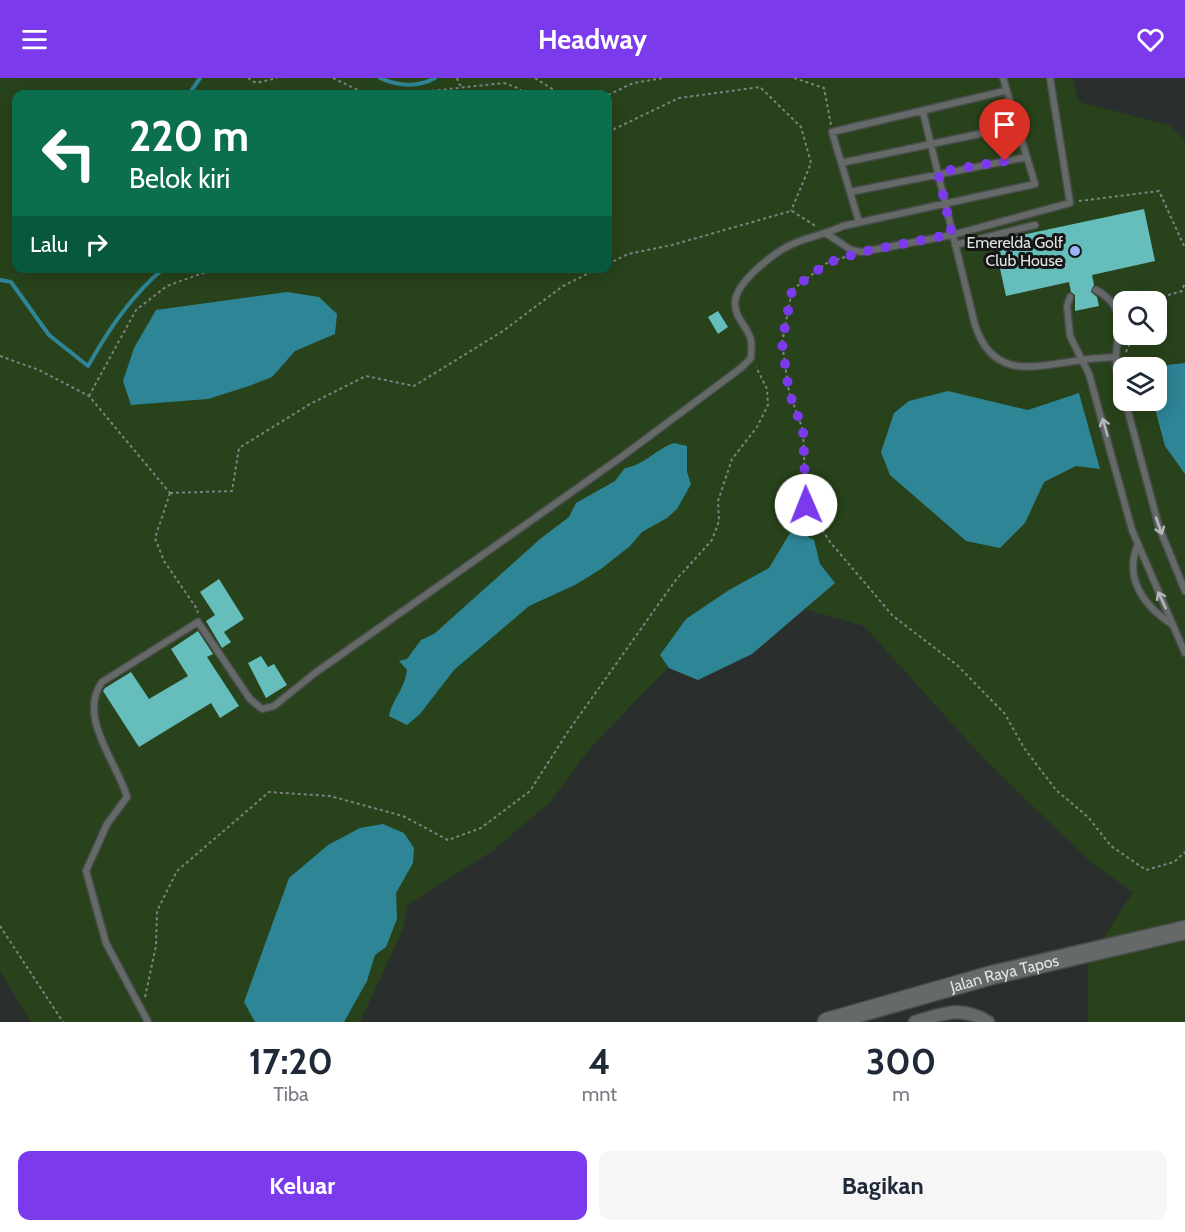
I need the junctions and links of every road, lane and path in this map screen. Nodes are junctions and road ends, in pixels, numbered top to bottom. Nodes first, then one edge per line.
1 (248, 78) edge
2 (277, 78) edge
3 (333, 78) edge
4 (457, 78) edge
5 (536, 78) edge
6 (664, 78) edge
7 (794, 78) edge
8 (1003, 78) edge
9 (1050, 78) edge
10 (464, 88) junction
11 (358, 90) edge
12 (443, 90) edge
13 (521, 90) edge
14 (554, 90) edge
15 (1005, 90) junction
16 (612, 93) edge
17 (923, 112) junction
18 (1017, 126) junction
19 (612, 130) edge
20 (832, 132) junction
21 (930, 144) junction
22 (1027, 157) junction
23 (842, 163) junction
24 (938, 172) junction
25 (850, 192) junction
26 (1089, 199) dead end
27 (946, 202) junction
28 (791, 210) junction
29 (859, 222) junction
30 (1035, 225) dead end
31 (827, 234) junction
32 (952, 234) junction
33 (955, 244) junction
34 (1185, 248) edge
35 (862, 252) junction
36 (612, 262) edge
37 (203, 273) edge
38 (589, 273) edge
39 (1185, 282) edge
40 (1096, 290) dead end
41 (1167, 295) edge
42 (1070, 297) dead end
43 (0, 356) edge
44 (1113, 357) edge
45 (1116, 357) edge
46 (752, 358) junction
47 (1083, 360) junction
48 (89, 396) junction
49 (1128, 411) edge
50 (171, 493) junction
51 (1138, 544) junction
52 (1185, 591) edge
53 (198, 622) junction
54 (1174, 625) junction
55 (1185, 653) edge
56 (1185, 852) edge
57 (0, 926) edge
58 (1185, 930) edge
59 (144, 1014) junction
60 (831, 1021) edge
61 (63, 1022) edge
62 (148, 1022) edge
63 (915, 1022) edge
64 (988, 1022) edge

1 - 2 path
3 - 11 path
4 - 10 path
5 - 14 path
6 - 16 path
7 - 20 path
8 - 15 lane
9 - 32 lane
10 - 12 path
10 - 13 path
15 - 17 lane
15 - 18 lane
17 - 20 lane
17 - 21 lane
18 - 21 lane
18 - 22 lane
19 - 28 path
20 - 23 lane
21 - 23 lane
21 - 24 lane
22 - 24 lane
22 - 27 lane
23 - 25 lane
24 - 25 lane
24 - 27 lane
25 - 29 lane
26 - 34 path
27 - 29 lane
27 - 32 lane
28 - 31 path
28 - 36 path
29 - 31 lane
30 - 33 lane
31 - 35 lane
31 - 46 lane
32 - 33 lane
32 - 35 lane
33 - 47 lane
35 - 56 path
37 - 48 path
38 - 50 path
39 - 41 path
40 - 45 lane
42 - 47 lane
43 - 48 path
44 - 47 lane
46 - 53 lane
46 - 59 path
51 -> 47 lane
48 - 50 path
49 -> 52 lane
50 - 53 path
54 -> 51 lane
51 - 54 lane
53 - 59 lane
54 - 55 lane
57 - 61 path
58 - 60 main road, Jalan Raya Tapos
59 - 62 lane
63 - 64 street

